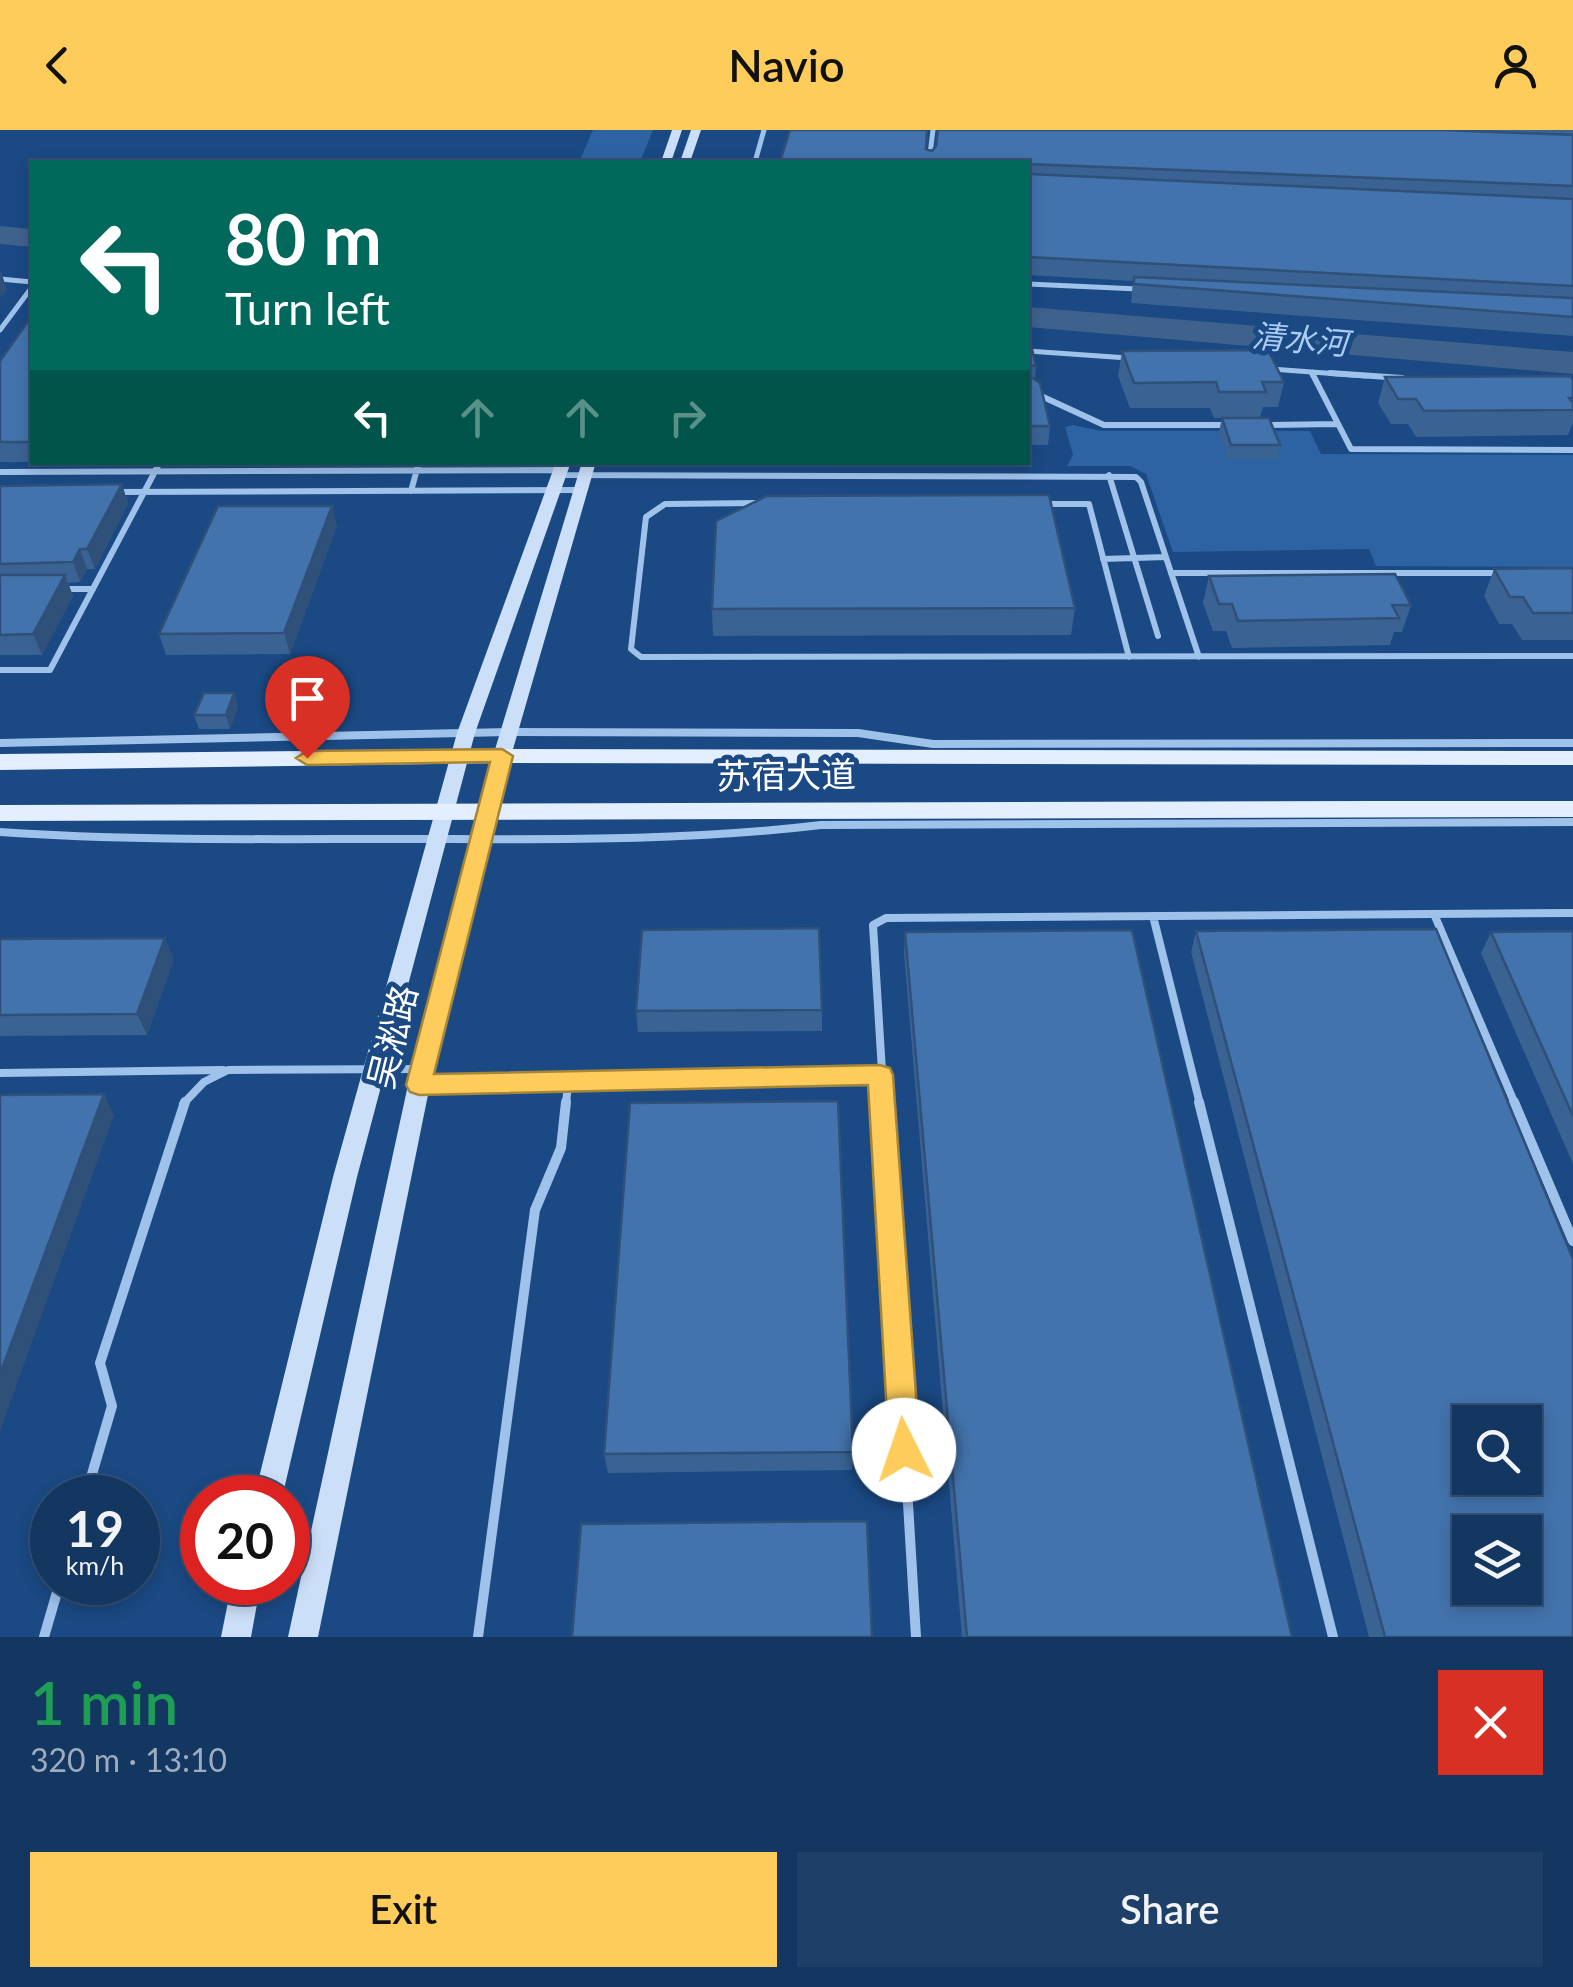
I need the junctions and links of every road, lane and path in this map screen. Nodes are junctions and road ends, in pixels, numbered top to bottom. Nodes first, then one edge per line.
1 (677, 130) edge
2 (696, 130) edge
3 (764, 130) edge
4 (933, 130) edge
5 (667, 160) edge
6 (686, 160) edge
7 (756, 160) edge
8 (929, 160) edge
9 (0, 280) edge
10 (1030, 284) edge
11 (30, 285) edge
12 (30, 288) edge
13 (1144, 290) edge
14 (0, 330) edge
15 (1030, 351) edge
16 (1137, 359) edge
17 (1253, 368) edge
18 (1311, 372) junction
19 (1405, 378) edge
20 (1030, 391) edge
21 (1240, 424) edge
22 (1260, 424) edge
23 (1338, 424) junction
24 (1573, 450) edge
25 (158, 465) edge
26 (851, 465) edge
27 (418, 466) edge
28 (0, 472) edge
29 (155, 472) junction
30 (560, 474) edge
31 (586, 474) edge
32 (850, 474) junction
33 (1109, 474) junction
34 (410, 491) junction
35 (108, 492) edge
36 (144, 492) junction
37 (776, 503) edge
38 (1031, 504) edge
39 (1166, 557) junction
40 (1104, 558) junction
41 (1135, 558) junction
42 (1171, 573) junction
43 (1508, 573) edge
44 (93, 588) junction
45 (56, 589) edge
46 (1158, 636) dead end
47 (1573, 656) edge
48 (1129, 657) junction
49 (1199, 657) junction
50 (0, 670) edge
51 (0, 743) edge
52 (506, 744) junction
53 (1573, 744) edge
54 (463, 745) junction
55 (1573, 758) edge
56 (0, 762) edge
57 (1573, 808) edge
58 (0, 813) edge
59 (1573, 822) edge
60 (442, 827) junction
61 (484, 827) junction
62 (0, 832) edge
63 (1434, 914) junction
64 (1573, 914) edge
65 (1153, 916) junction
66 (373, 1069) junction
67 (228, 1070) junction
68 (0, 1073) edge
69 (880, 1075) junction
70 (421, 1077) junction
71 (568, 1084) junction
72 (1573, 1242) edge
73 (92, 1475) edge
74 (274, 1475) edge
75 (53, 1605) edge
76 (243, 1605) edge
77 (44, 1637) edge
78 (236, 1637) edge
79 (303, 1637) edge
80 (478, 1637) edge
81 (916, 1637) edge
82 (1334, 1637) edge

1 - 5 main road
2 - 6 main road
3 - 7 lane
4 - 8 lane
9 - 11 lane
10 - 13 lane
12 - 14 lane
15 - 16 lane
17 - 18 lane
18 - 19 lane
18 - 23 lane
20 - 21 lane
22 - 23 lane
23 - 24 lane
25 - 29 lane
26 - 32 lane
27 - 29 lane
27 - 30 lane
27 - 34 lane
28 - 29 lane
29 - 36 lane
30 - 31 lane
30 - 31 lane
30 - 34 lane
30 - 54 main road, 吴淞路
31 - 32 lane
31 - 52 main road, 吴淞路
32 - 33 lane
33 - 39 lane
33 - 41 lane
34 - 36 lane
35 - 36 lane
36 - 44 lane
37 - 48 lane
38 - 40 lane
39 - 41 lane
39 - 42 lane
40 - 41 lane
40 - 48 lane
41 - 46 lane
42 - 43 lane
42 - 49 lane
44 - 45 lane
44 - 50 lane
47 - 49 lane
48 - 49 lane
51 - 54 lane
52 - 53 lane
52 - 54 main road, 苏宿大道
52 - 55 main road, 苏宿大道
52 - 61 main road, 吴淞路
54 - 56 main road, 苏宿大道
54 - 60 main road, 吴淞路
57 - 61 main road, 苏宿大道
58 - 60 main road, 苏宿大道
59 - 61 lane
60 - 61 main road, 苏宿大道
60 - 62 lane
60 - 66 main road, 吴淞路
61 - 70 main road, 吴淞路
63 - 64 lane
63 - 65 lane
63 - 72 lane
65 - 69 lane
65 - 82 lane
66 - 67 lane
66 - 70 lane
66 - 74 main road, 吴淞路
67 - 68 lane
67 - 73 lane
69 - 71 lane
69 - 81 lane
70 - 71 lane
70 - 79 main road, 吴淞路
71 - 80 lane
75 - 77 lane
76 - 78 main road

